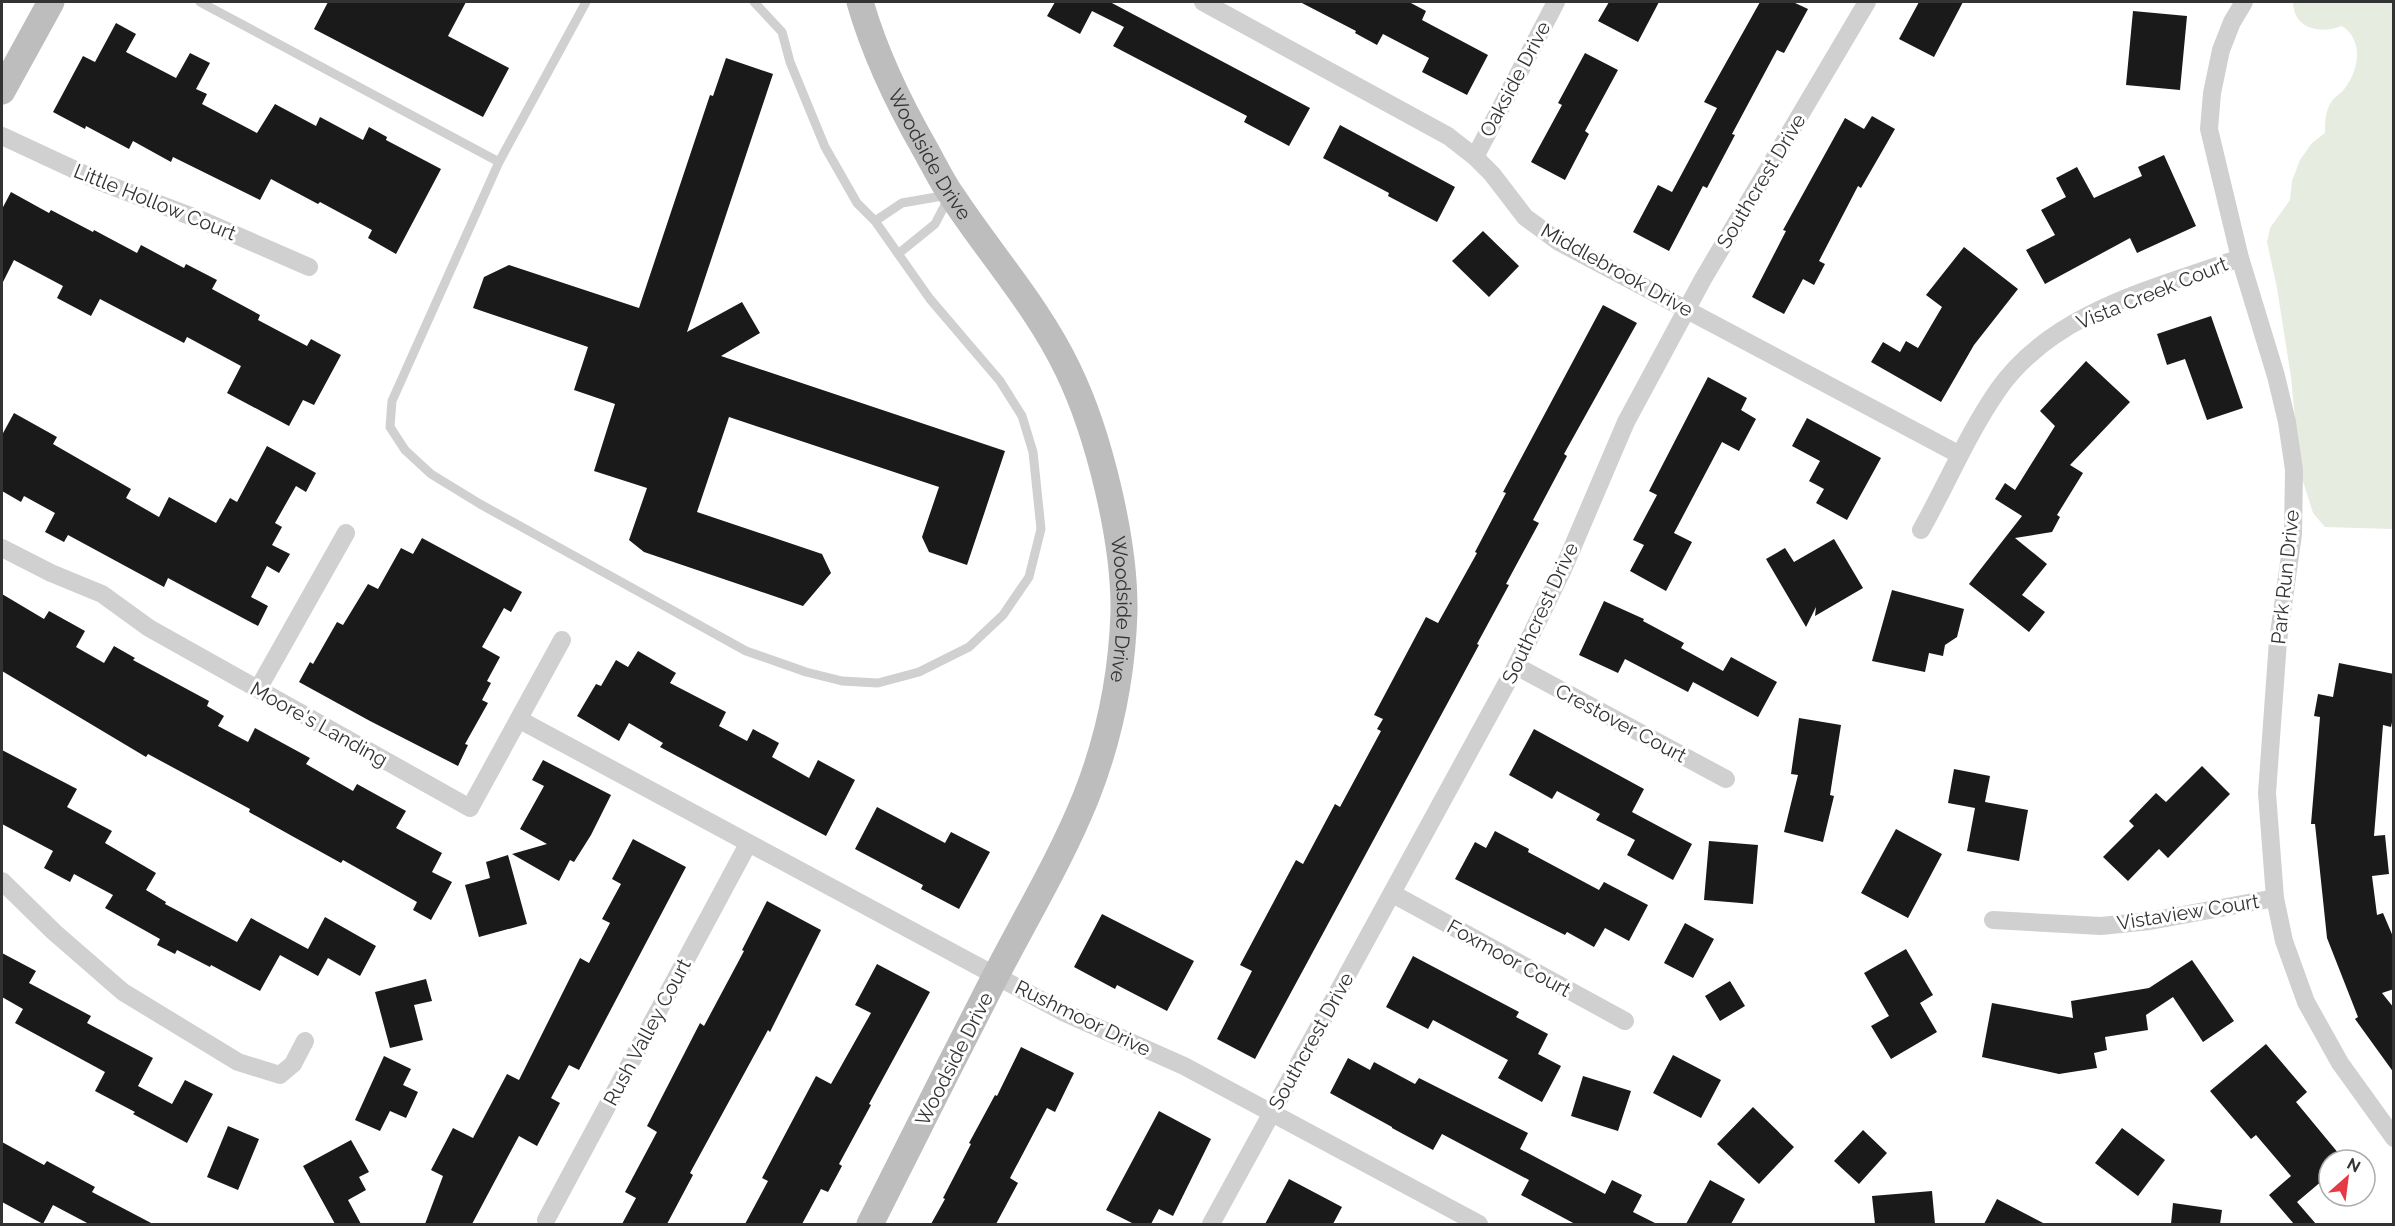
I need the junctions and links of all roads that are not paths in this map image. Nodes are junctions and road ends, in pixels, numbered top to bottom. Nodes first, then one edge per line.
1 (51, 2) edge
2 (200, 2) edge
3 (586, 2) edge
4 (754, 2) edge
5 (861, 2) edge
6 (1203, 2) edge
7 (1556, 2) edge
8 (1868, 2) edge
9 (2244, 2) edge
10 (2, 91) edge
11 (2, 136) edge
12 (1475, 157) junction
13 (499, 162) junction
14 (950, 195) junction
15 (875, 221) junction
16 (898, 254) junction
17 (2240, 258) junction
18 (309, 267) dead end
19 (1687, 310) junction
20 (1960, 455) junction
21 (1921, 530) dead end
22 (346, 533) dead end
23 (2, 548) edge
24 (562, 640) dead end
25 (1516, 666) junction
26 (258, 689) junction
27 (520, 720) junction
28 (1726, 779) dead end
29 (748, 843) junction
30 (2, 881) edge
31 (1393, 894) junction
32 (2275, 898) junction
33 (1993, 920) dead end
34 (996, 975) junction
35 (1625, 1021) dead end
36 (305, 1041) dead end
37 (1271, 1114) junction
38 (2394, 1138) edge
39 (546, 1220) dead end
40 (870, 1224) edge
41 (1211, 1224) edge
42 (1479, 1224) edge

1 - 10 street
2 - 13 lane
3 - 13 lane
4 - 15 lane
5 - 14 street, Woodside Drive
6 - 12 street, Middlebrook Drive
7 - 12 street, Oakside Drive
8 - 19 street, Southcrest Drive
9 - 17 street, Park Run Drive
11 - 18 street, Little Hollow Court
12 - 19 street, Middlebrook Drive
13 - 16 lane
14 - 15 lane
14 - 16 lane
14 - 34 street, Woodside Drive
15 - 16 lane
17 - 20 street, Vista Creek Court
17 - 32 street, Park Run Drive
19 - 20 street, Middlebrook Drive
19 - 25 street, Southcrest Drive
20 - 21 street, Vista Creek Court
22 - 26 street
23 - 26 street, Moore's Landing
24 - 27 street, Moore's Landing
25 - 28 street, Crestover Court
25 - 31 street, Southcrest Drive
26 - 27 street, Moore's Landing
27 - 29 street, Rushmoor Drive
29 - 34 street, Rushmoor Drive
29 - 39 street, Rush Valley Court
30 - 36 street
31 - 35 street, Foxmoor Court
31 - 37 street, Southcrest Drive
32 - 33 street, Vistaview Court
32 - 38 street, Park Run Drive
34 - 37 street, Rushmoor Drive
34 - 40 street, Woodside Drive
37 - 41 street, Southcrest Drive
37 - 42 street, Rushmoor Drive

